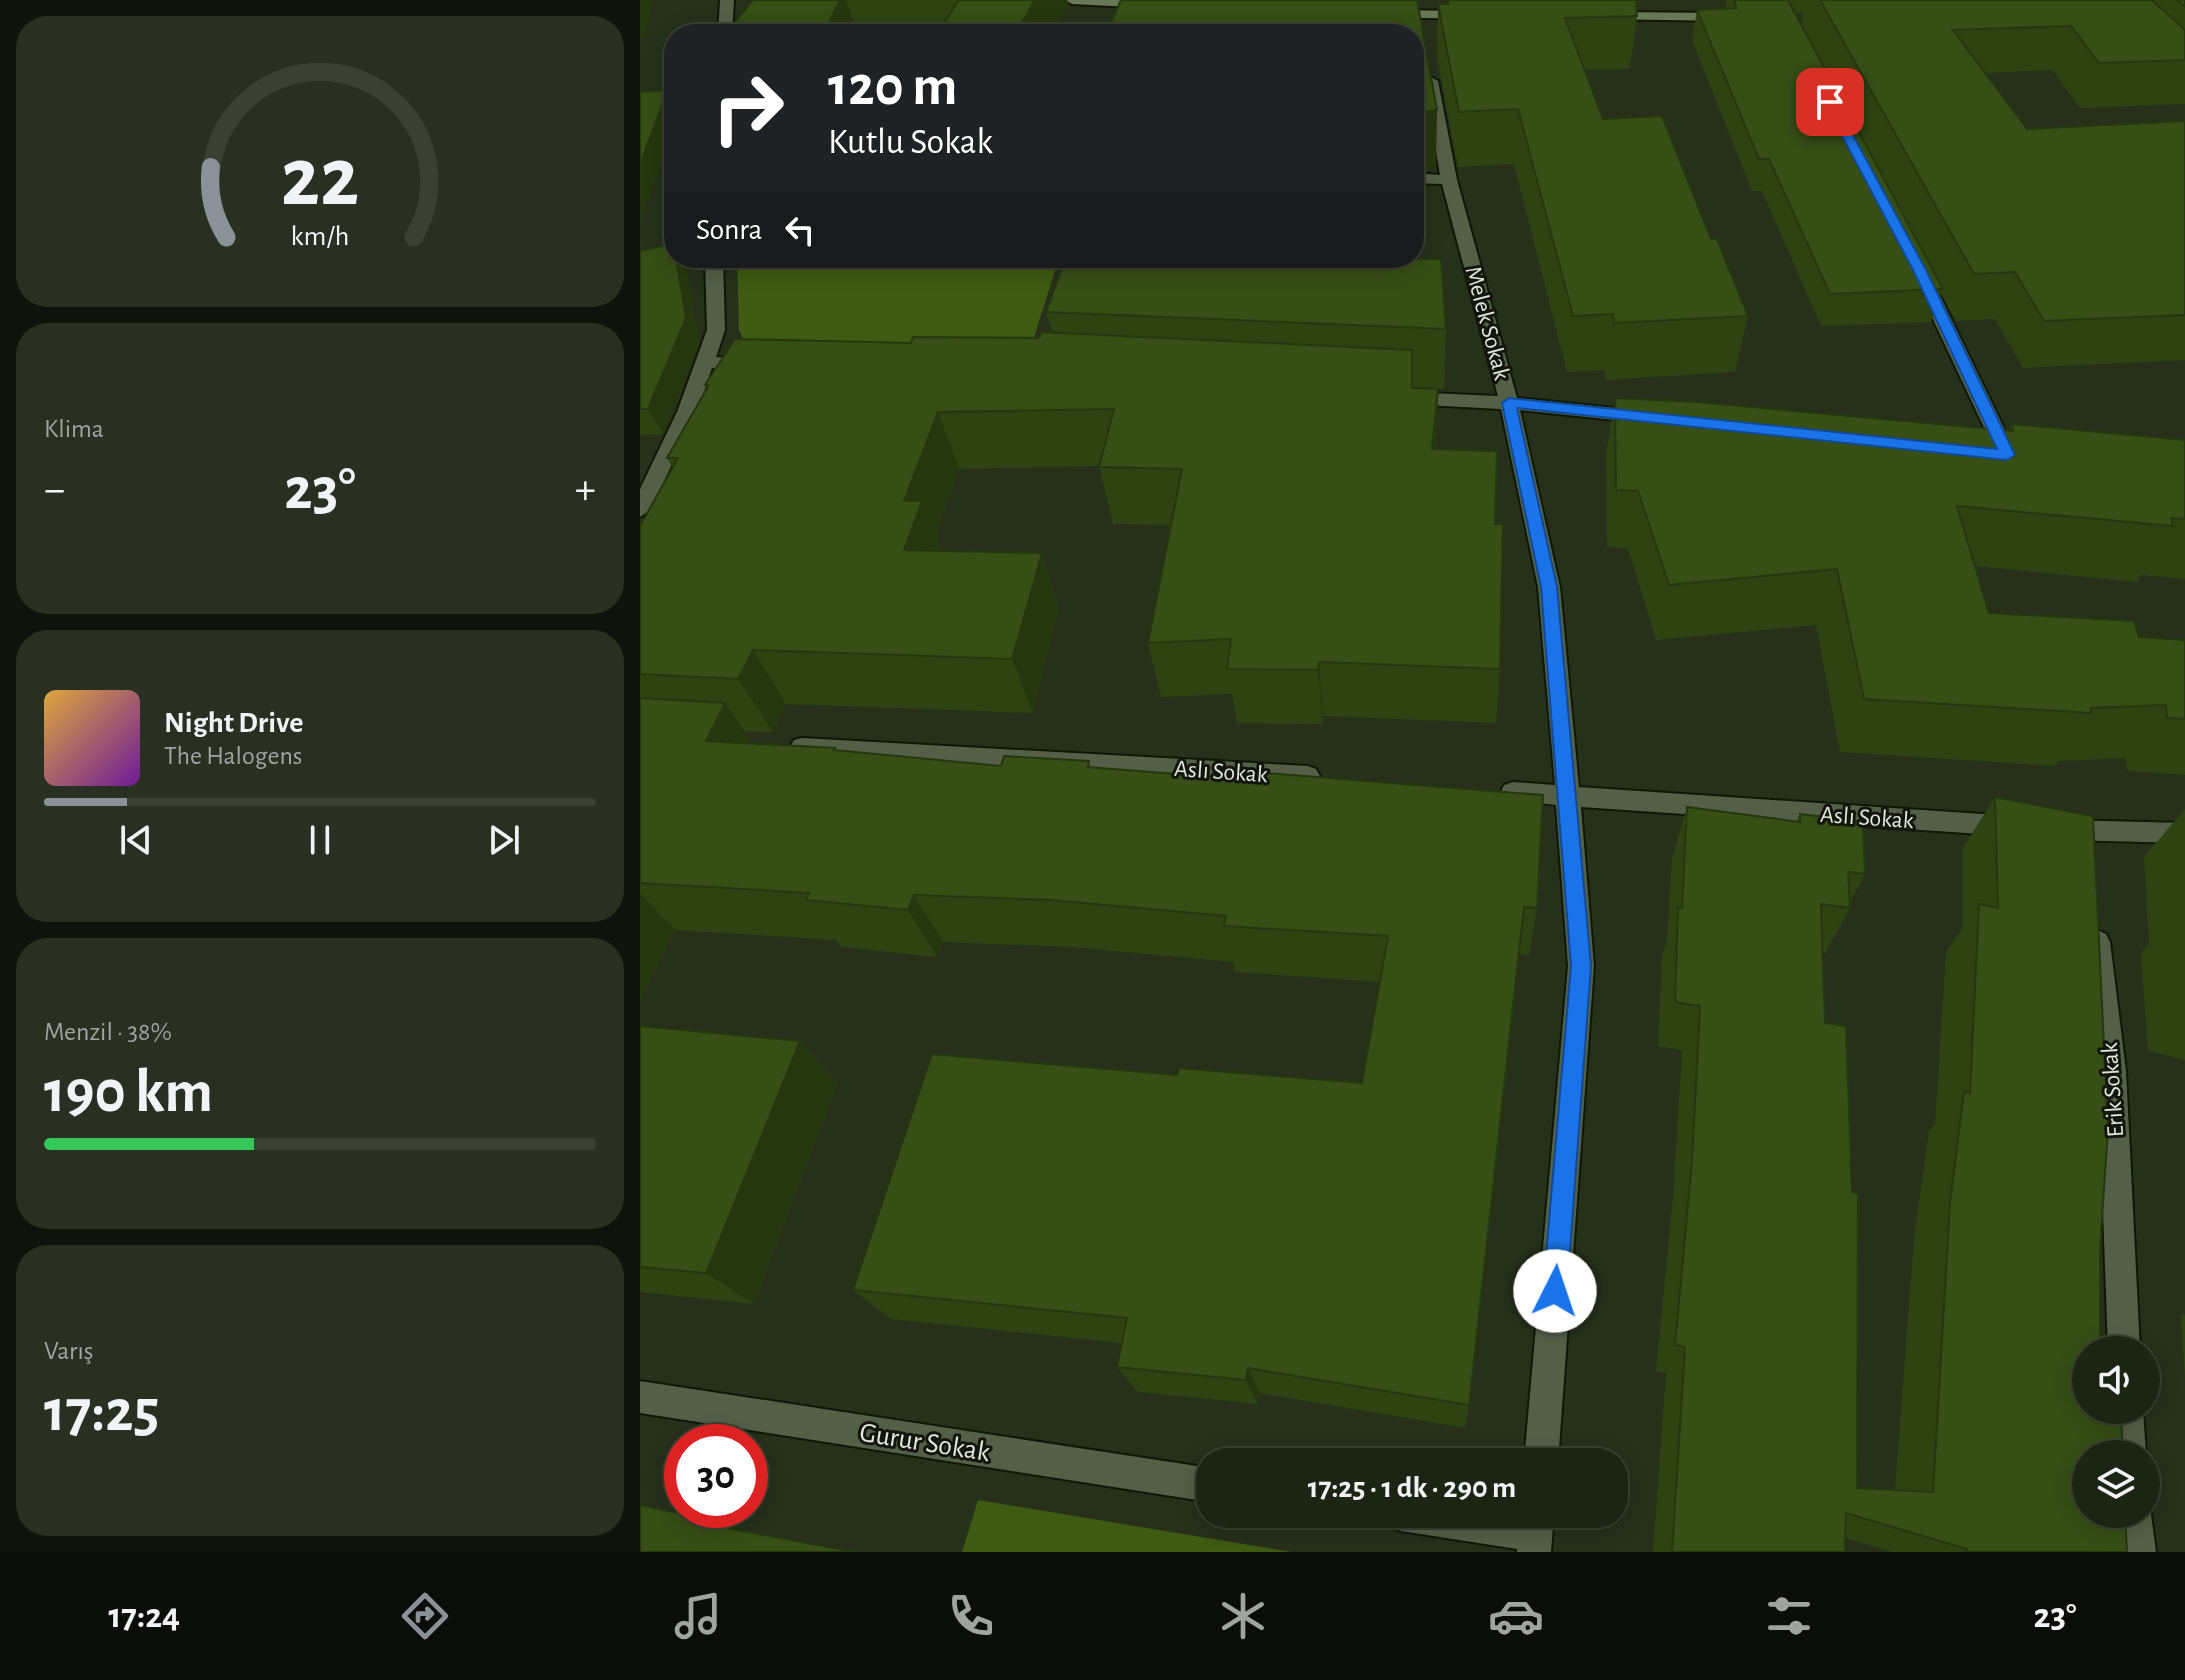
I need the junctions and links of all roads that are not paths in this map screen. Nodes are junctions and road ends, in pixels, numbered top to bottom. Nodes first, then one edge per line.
1 (727, 0) edge
2 (1072, 0) edge
3 (1162, 5) edge
4 (1364, 13) edge
5 (1489, 15) edge
6 (1598, 16) edge
7 (1413, 17) edge
8 (1738, 17) edge
9 (726, 24) edge
10 (1427, 60) edge
11 (1424, 179) edge
12 (1449, 180) junction
13 (1912, 256) edge
14 (714, 268) edge
15 (705, 362) junction
16 (768, 366) edge
17 (1383, 396) edge
18 (1509, 403) junction
19 (1665, 419) edge
20 (2007, 455) edge
21 (640, 510) edge
22 (781, 745) edge
23 (1331, 778) edge
24 (1489, 791) edge
25 (1568, 797) junction
26 (2084, 831) junction
27 (2185, 833) edge
28 (2087, 861) edge
29 (2095, 921) edge
30 (2123, 1336) edge
31 (640, 1397) edge
32 (1542, 1448) edge
33 (1196, 1483) edge
34 (1495, 1528) edge
35 (2136, 1528) edge
36 (1535, 1534) edge
37 (2139, 1552) edge

1 - 9 street
2 - 3 street
4 - 7 street
5 - 7 street
6 - 8 street
10 - 12 street, Melek Sokak
11 - 12 street
12 - 18 street, Melek Sokak
13 - 20 street
14 - 15 street
15 - 16 street
15 - 21 street
17 - 18 street
18 - 19 street
18 - 25 street, Melek Sokak
22 - 23 street, Aslı Sokak
24 - 25 street, Aslı Sokak
25 - 26 street, Aslı Sokak
25 - 32 street, Melek Sokak
26 - 27 street, Aslı Sokak
26 - 28 street
29 - 30 street, Erik Sokak
31 - 33 street, Gurur Sokak
34 - 36 street
35 - 37 street

